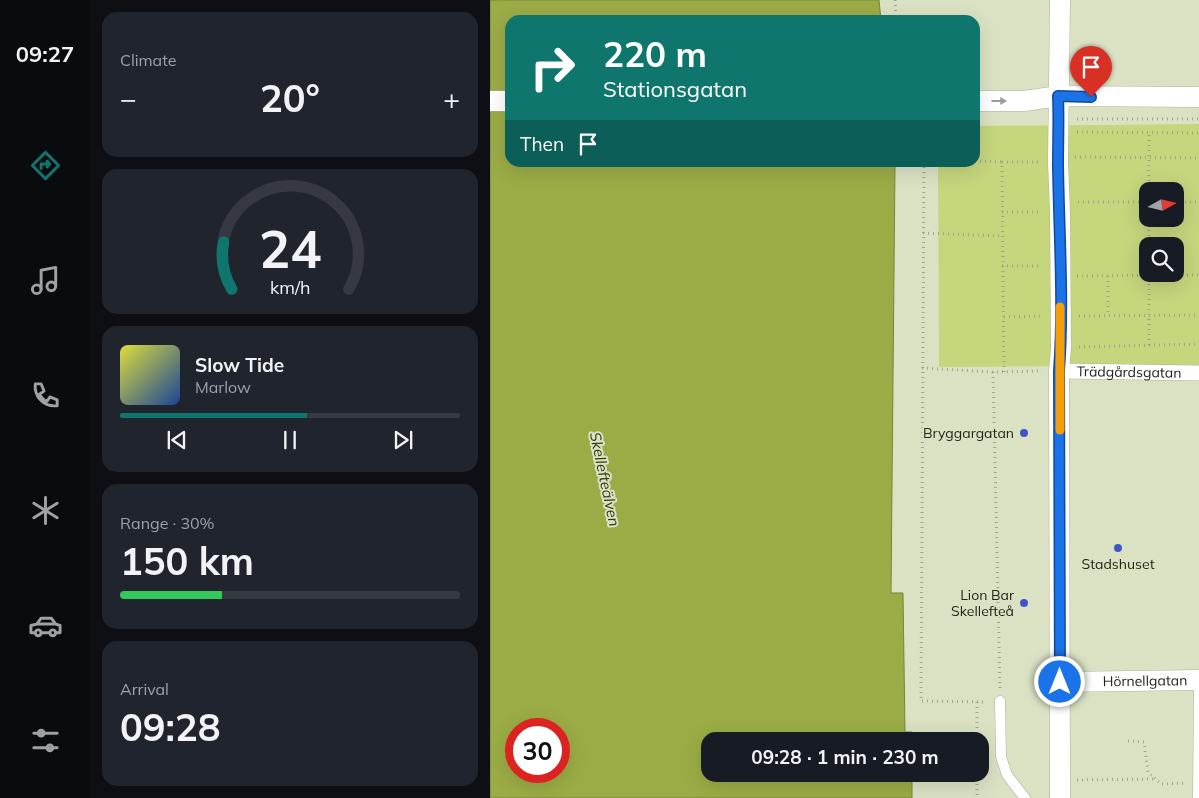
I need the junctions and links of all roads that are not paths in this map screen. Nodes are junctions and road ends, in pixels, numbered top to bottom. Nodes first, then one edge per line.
1 (1060, 0) edge
2 (1058, 96) junction
3 (1199, 97) edge
4 (490, 101) edge
5 (505, 101) edge
6 (980, 101) edge
7 (1059, 371) junction
8 (1199, 373) edge
9 (1199, 680) edge
10 (1060, 682) junction
11 (1000, 701) road end
12 (1198, 782) edge
13 (1025, 798) edge
14 (1060, 798) edge
15 (1198, 798) edge

1 - 2 street
2 - 3 street
6 -> 2 street
2 - 7 street
4 - 5 street
7 - 8 street, Trädgårdsgatan
7 - 10 street
9 - 10 street, Hörnellgatan
9 - 12 lane
10 - 14 street
11 - 13 lane
12 - 15 lane

